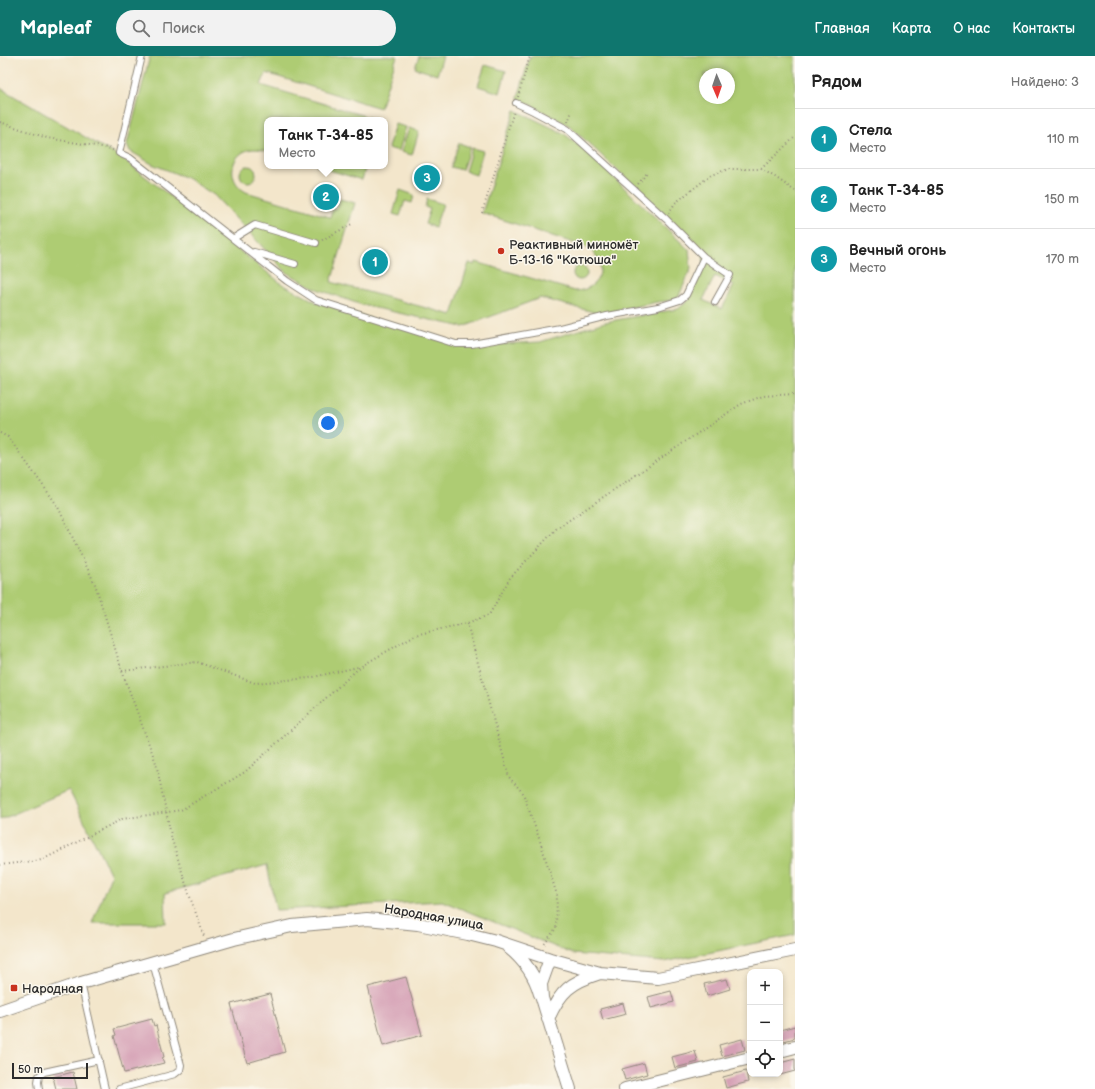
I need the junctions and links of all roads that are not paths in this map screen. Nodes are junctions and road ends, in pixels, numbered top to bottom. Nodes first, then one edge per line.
1 (142, 56) edge
2 (516, 103) road end
3 (234, 238) junction
4 (316, 243) road end
5 (250, 251) junction
6 (704, 257) junction
7 (295, 264) dead end
8 (715, 302) dead end
9 (504, 944) junction
10 (795, 950) edge
11 (550, 959) junction
12 (153, 963) junction
13 (600, 973) junction
14 (81, 983) junction
15 (542, 998) junction
16 (0, 1011) edge
17 (548, 1019) junction
18 (795, 1047) edge
19 (783, 1050) edge
20 (747, 1059) edge
21 (99, 1060) junction
22 (39, 1089) edge
23 (105, 1089) edge
24 (119, 1089) edge
25 (570, 1089) edge
26 (625, 1089) edge

1 - 3 lane
2 - 6 lane
3 - 4 lane
3 - 5 lane
5 - 6 lane
5 - 7 lane
6 - 8 lane
9 - 11 street, Народная улица
9 - 12 street, Народная улица
9 - 15 street
10 - 13 street, Народная улица
11 - 13 street, Народная улица
11 - 15 street
12 - 14 street, Народная улица
12 - 24 lane
13 - 17 street
14 - 16 street, Народная улица
14 - 21 lane
15 - 17 street
17 - 25 street
18 - 19 street
20 - 26 street
21 - 22 lane
21 - 23 lane

